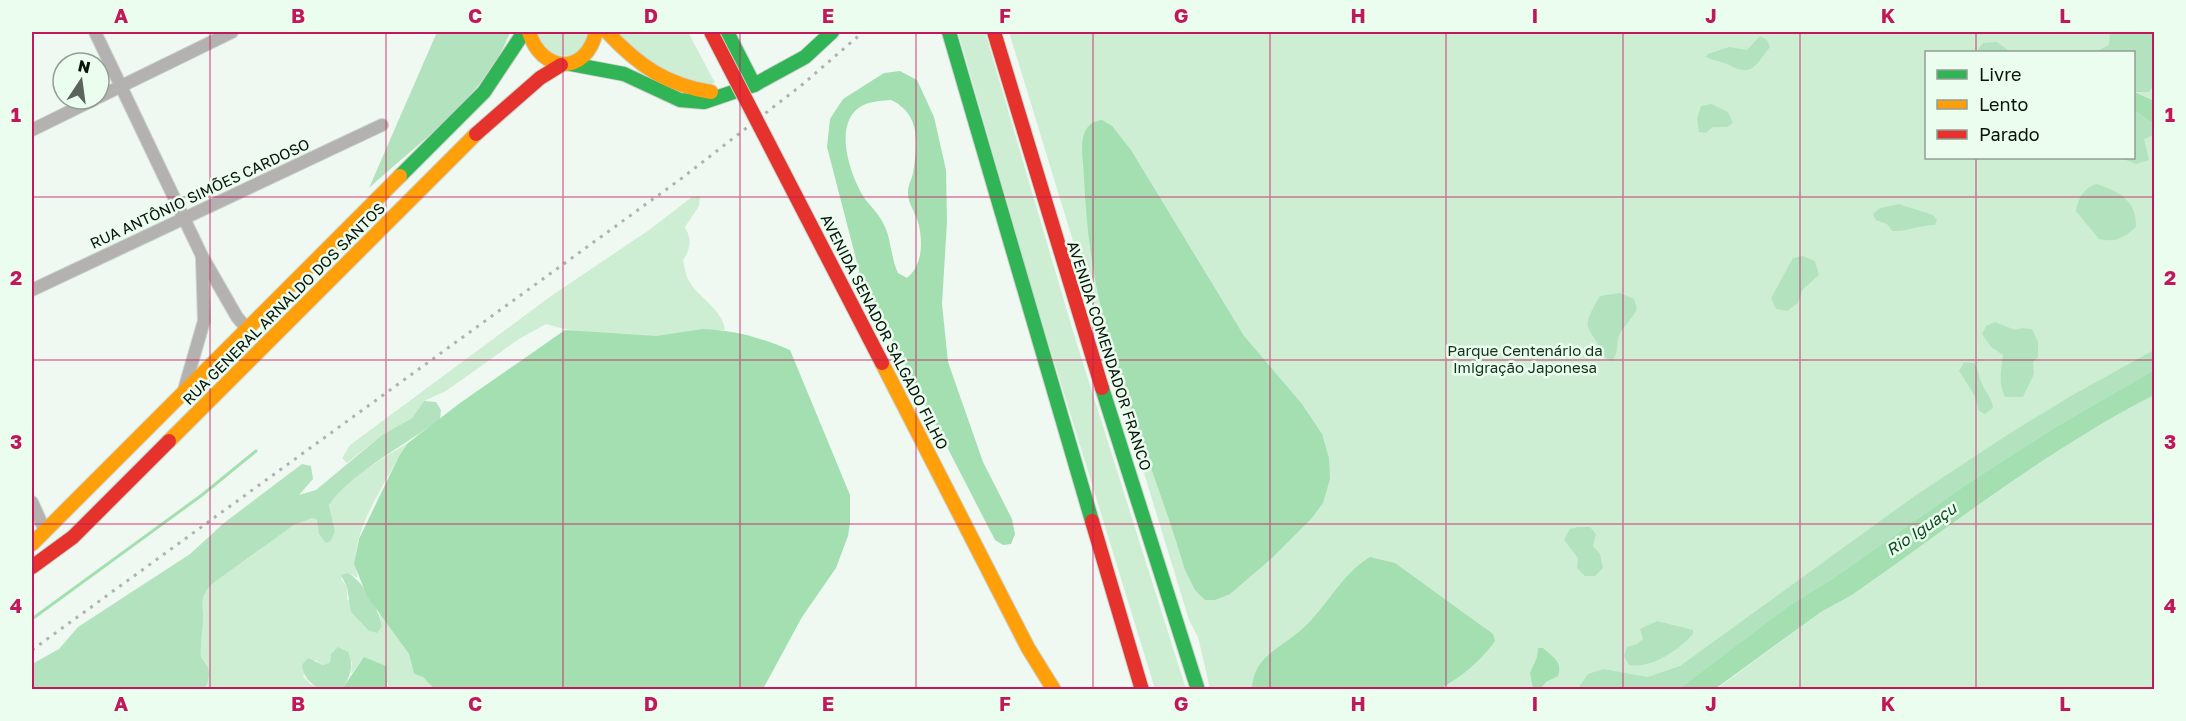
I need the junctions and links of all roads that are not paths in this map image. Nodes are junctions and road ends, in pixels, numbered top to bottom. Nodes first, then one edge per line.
1 (95, 32) edge
2 (232, 32) edge
3 (525, 32) edge
4 (529, 32) edge
5 (596, 32) edge
6 (607, 32) edge
7 (711, 32) edge
8 (726, 32) edge
9 (831, 32) edge
10 (949, 32) edge
11 (994, 32) edge
12 (566, 64) junction
13 (754, 85) junction
14 (121, 86) junction
15 (111, 91) edge
16 (730, 93) junction
17 (71, 111) edge
18 (382, 125) dead end
19 (32, 130) edge
20 (186, 217) junction
21 (202, 256) junction
22 (312, 266) junction
23 (331, 282) junction
24 (32, 290) edge
25 (248, 330) junction
26 (184, 391) junction
27 (120, 457) junction
28 (137, 474) junction
29 (32, 502) edge
30 (45, 531) junction
31 (32, 544) edge
32 (32, 567) edge
33 (1028, 648) junction
34 (1133, 656) junction
35 (1044, 690) edge
36 (1054, 690) edge
37 (1128, 690) edge
38 (1142, 690) edge
39 (1198, 690) edge

1 - 14 street
2 - 14 street
3 - 22 main road, RUA GENERAL ARNALDO DOS SANTOS
4 - 12 main road
5 - 12 main road, RUA GENERAL ARNALDO DOS SANTOS
6 - 16 main road
7 - 33 main road, AVENIDA SENADOR SALGADO FILHO, bridge
8 - 13 main road
9 - 13 main road
10 - 34 main road
11 - 39 main road, AVENIDA COMENDADOR FRANCO
12 - 16 main road
12 - 23 main road, RUA GENERAL ARNALDO DOS SANTOS
13 - 16 main road
14 - 15 street
14 - 20 street
17 - 19 street
18 - 20 street, RUA ANTÔNIO SIMÕES CARDOSO
20 - 21 street
20 - 24 street, RUA ANTÔNIO SIMÕES CARDOSO
21 - 25 street
21 - 26 street
22 - 23 main road
22 - 25 main road, RUA GENERAL ARNALDO DOS SANTOS
23 - 28 main road, RUA GENERAL ARNALDO DOS SANTOS
25 - 26 main road, RUA GENERAL ARNALDO DOS SANTOS
26 - 27 main road, RUA GENERAL ARNALDO DOS SANTOS
27 - 28 main road
27 - 30 main road, RUA GENERAL ARNALDO DOS SANTOS
28 - 32 main road, RUA GENERAL ARNALDO DOS SANTOS
29 - 30 street
30 - 31 main road, RUA GENERAL ARNALDO DOS SANTOS
33 - 35 main road, AVENIDA SENADOR SALGADO FILHO
33 - 36 main road, AVENIDA SENADOR SALGADO FILHO
34 - 37 main road
34 - 38 main road

